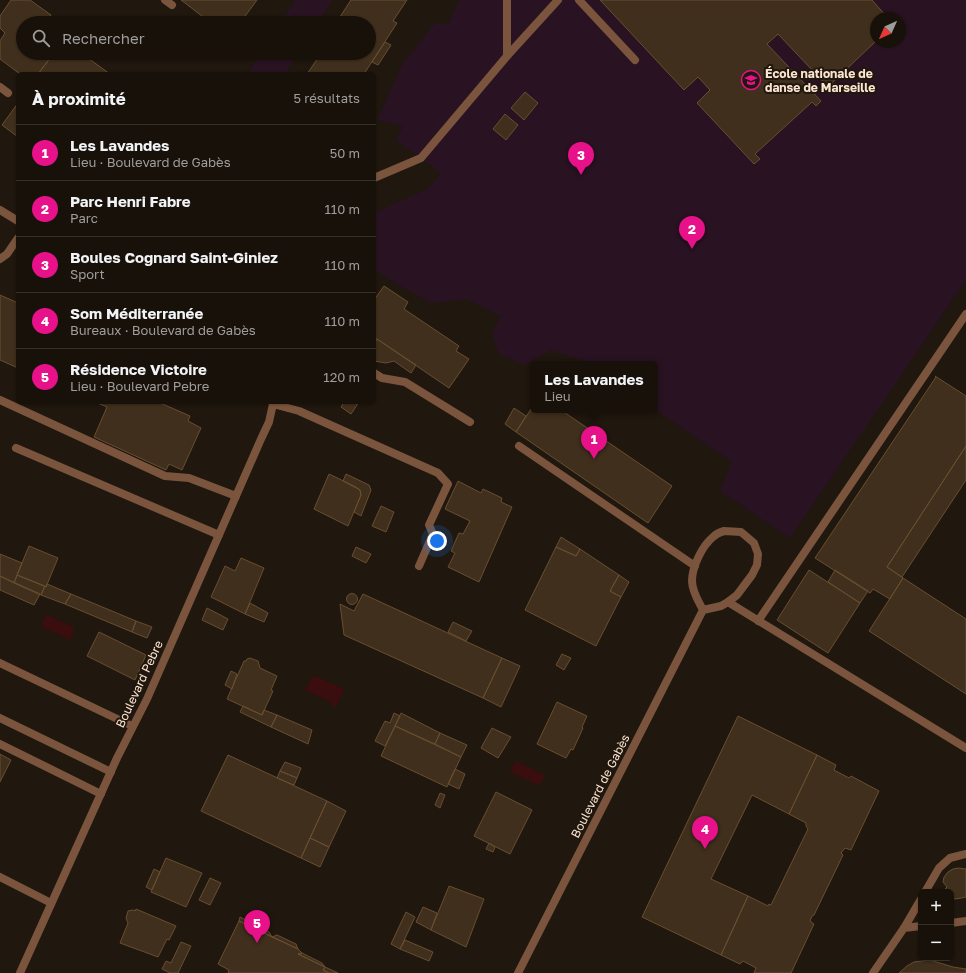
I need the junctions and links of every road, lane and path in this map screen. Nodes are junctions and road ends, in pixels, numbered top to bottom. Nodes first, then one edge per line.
1 (507, 0) edge
2 (558, 0) edge
3 (579, 0) edge
4 (507, 56) junction
5 (635, 60) dead end
6 (0, 87) edge
7 (8, 93) dead end
8 (376, 177) edge
9 (0, 210) edge
10 (16, 220) edge
11 (16, 241) edge
12 (0, 259) edge
13 (966, 314) edge
14 (376, 374) edge
15 (0, 400) edge
16 (272, 404) edge
17 (275, 404) edge
18 (470, 422) dead end
19 (519, 446) dead end
20 (16, 448) dead end
21 (236, 496) junction
22 (219, 535) junction
23 (419, 566) dead end
24 (695, 566) junction
25 (728, 602) junction
26 (704, 610) junction
27 (758, 621) junction
28 (0, 663) edge
29 (0, 718) edge
30 (132, 726) junction
31 (0, 744) edge
32 (966, 748) edge
33 (110, 772) junction
34 (100, 794) junction
35 (966, 854) edge
36 (0, 877) edge
37 (927, 889) edge
38 (51, 904) junction
39 (918, 904) edge
40 (966, 921) edge
41 (954, 923) edge
42 (918, 926) edge
43 (904, 928) junction
44 (20, 973) edge
45 (518, 973) edge
46 (873, 973) edge

1 - 4 street
2 - 4 street
3 - 5 street
4 - 8 street
6 - 7 street
9 - 10 street
11 - 12 street
13 - 27 street
14 - 18 street
15 - 21 street
16 - 21 street, Boulevard Pebre
17 - 23 street
19 - 24 street
20 - 22 street
21 - 22 street, Boulevard Pebre
22 - 30 street, Boulevard Pebre
24 - 25 street
24 - 26 street
25 - 26 street
25 - 27 street
26 - 45 street, Boulevard de Gabès
27 - 32 street
28 - 30 street
29 - 33 street
30 - 33 street, Boulevard Pebre
31 - 34 street
33 - 34 street, Boulevard Pebre
34 - 38 street, Boulevard Pebre
35 - 37 street
36 - 38 street
38 - 44 street, Boulevard Pebre
39 - 43 street
40 - 41 street
42 - 43 street
43 - 46 street

